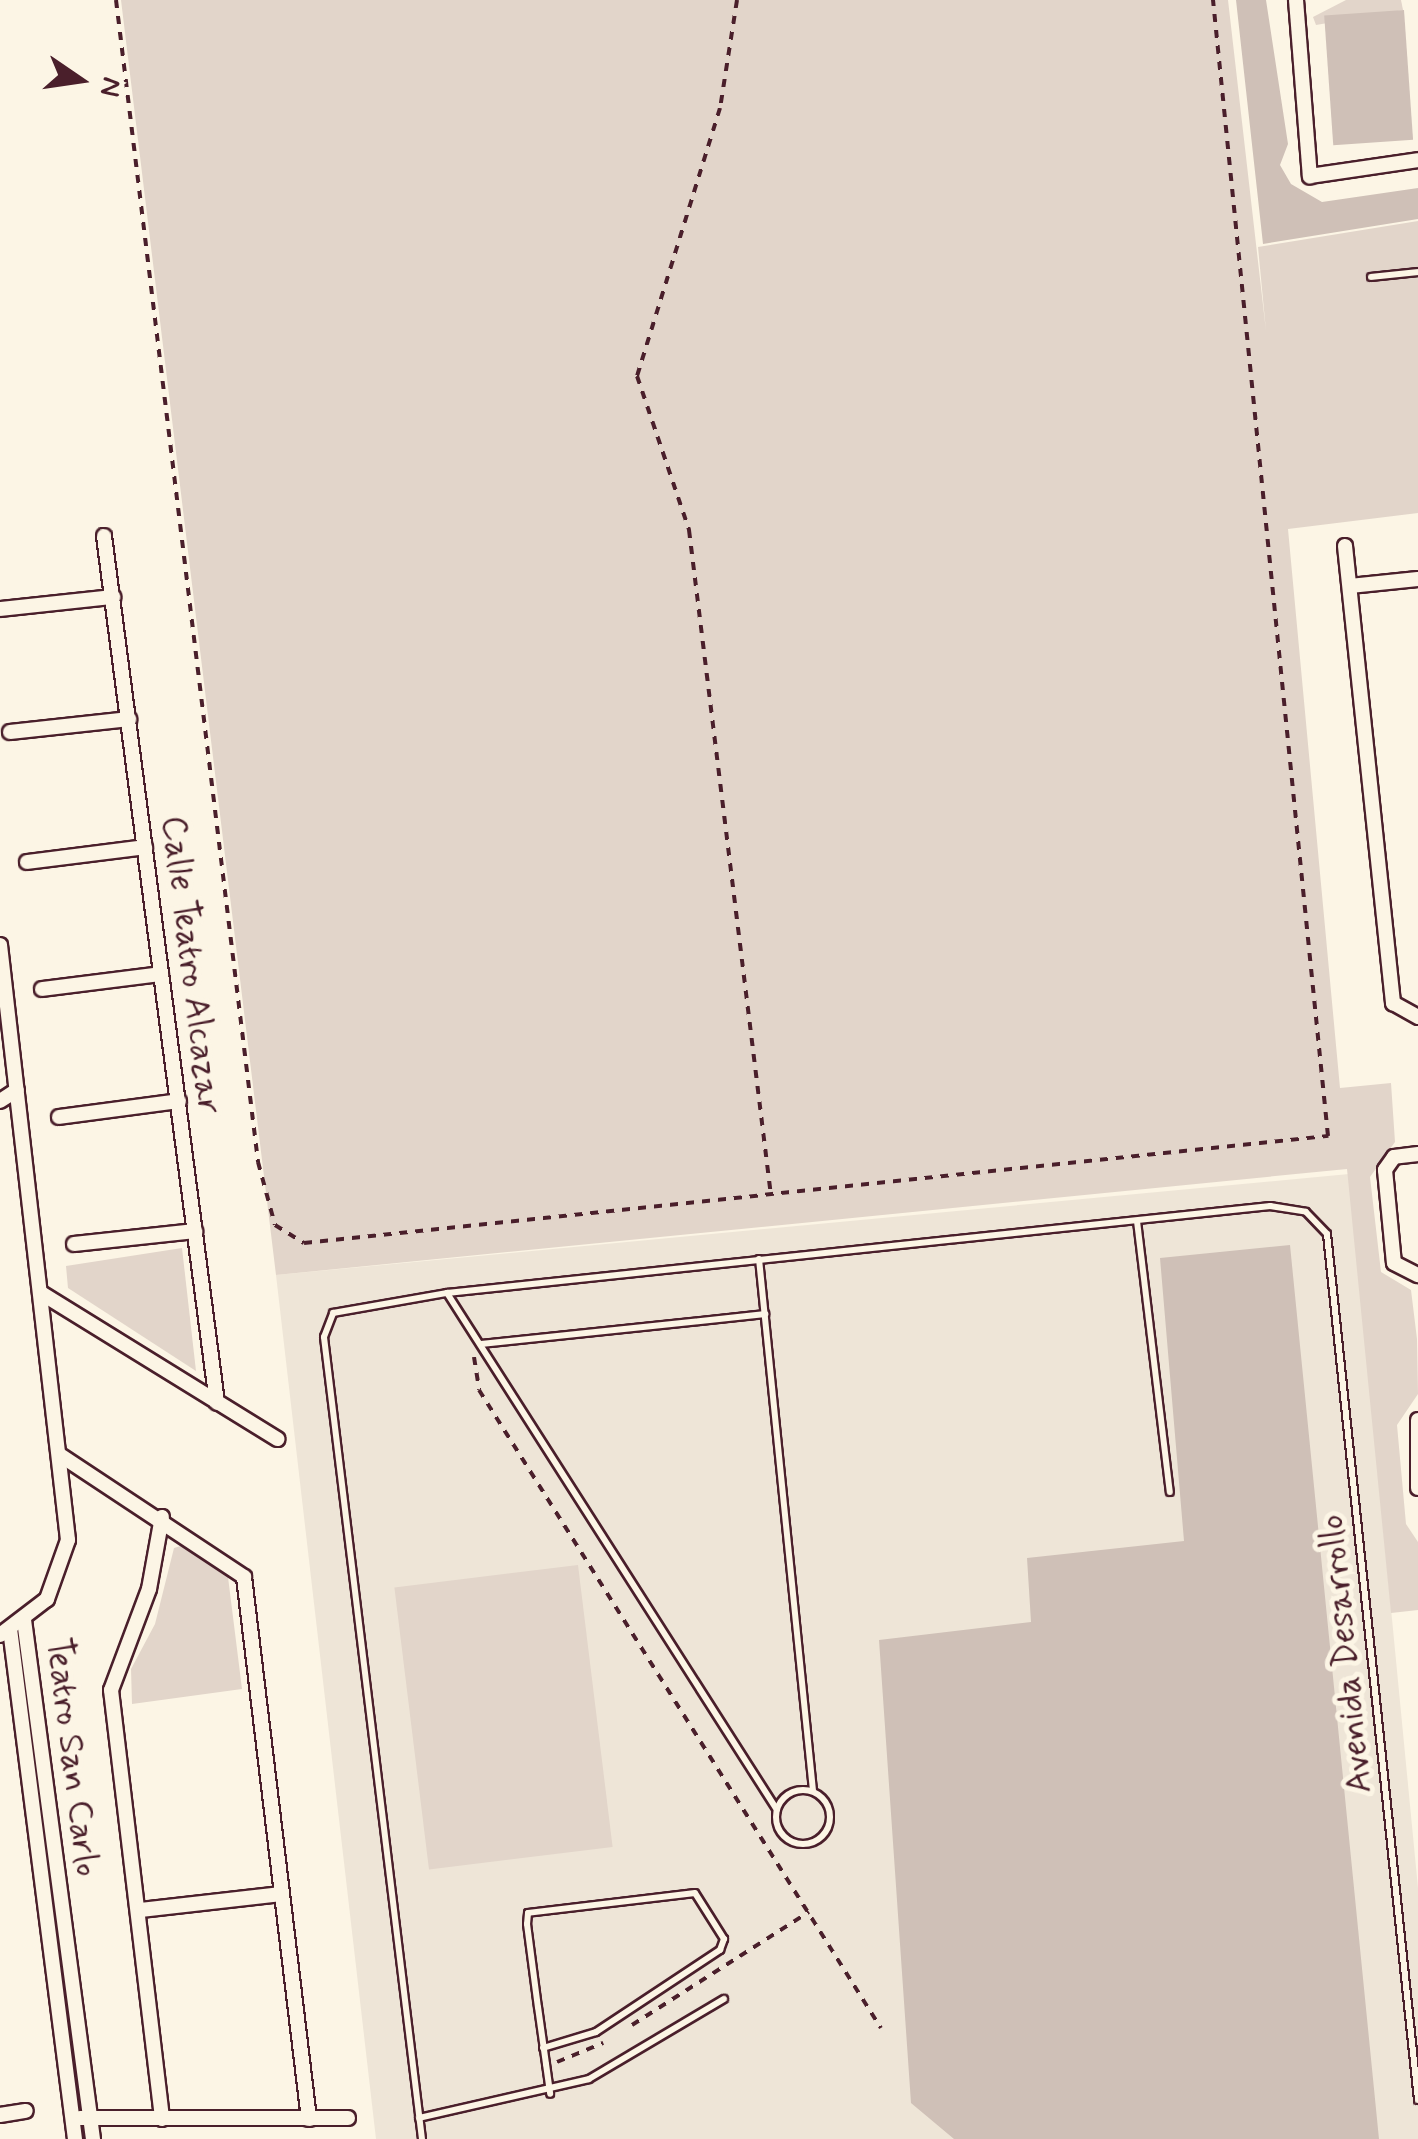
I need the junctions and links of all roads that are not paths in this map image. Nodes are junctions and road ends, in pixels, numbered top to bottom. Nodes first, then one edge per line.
1 (1296, 0) edge
2 (1418, 160) edge
3 (1418, 272) edge
4 (1370, 277) dead end
5 (104, 536) dead end
6 (1345, 546) dead end
7 (1418, 579) edge
8 (1350, 586) junction
9 (113, 597) junction
10 (0, 609) edge
11 (129, 719) junction
12 (10, 732) dead end
13 (146, 848) junction
14 (27, 862) dead end
15 (0, 945) edge
16 (161, 974) junction
17 (42, 989) dead end
18 (1418, 1017) edge
19 (17, 1090) junction
20 (0, 1100) edge
21 (179, 1101) junction
22 (59, 1116) dead end
23 (1418, 1154) edge
24 (1137, 1221) junction
25 (195, 1232) junction
26 (74, 1244) dead end
27 (759, 1259) junction
28 (1418, 1276) edge
29 (448, 1292) junction
30 (41, 1293) junction
31 (765, 1314) junction
32 (481, 1344) junction
33 (217, 1403) junction
34 (1418, 1420) edge
35 (277, 1439) dead end
36 (60, 1455) junction
37 (1418, 1488) edge
38 (1170, 1492) dead end
39 (162, 1517) junction
40 (24, 1620) junction
41 (5, 1632) edge
42 (814, 1791) junction
43 (776, 1810) junction
44 (281, 1894) junction
45 (141, 1910) junction
46 (724, 1999) dead end
47 (543, 2048) junction
48 (550, 2094) junction
49 (1418, 2100) edge
50 (26, 2111) dead end
51 (0, 2115) edge
52 (70, 2118) junction
53 (87, 2118) junction
54 (348, 2118) dead end
55 (420, 2118) junction
56 (162, 2119) junction
57 (309, 2119) junction
58 (74, 2139) edge
59 (93, 2139) edge
60 (422, 2139) edge

1 - 2 street
3 - 4 lane
5 - 9 street, Calle Teatro Alcazar
6 - 8 street
7 - 8 street
8 - 18 street
9 - 10 street
9 - 11 street, Calle Teatro Alcazar
11 - 12 street
11 - 13 street, Calle Teatro Alcazar
13 - 14 street
13 - 16 street, Calle Teatro Alcazar
15 - 19 street
16 - 17 street
16 - 21 street, Calle Teatro Alcazar
19 - 20 street
19 - 30 street
21 - 22 street
21 - 25 street, Calle Teatro Alcazar
23 - 28 street
24 - 27 lane
24 - 38 lane
24 - 49 lane, Avenida Desarrollo
25 - 26 street
25 - 33 street, Calle Teatro Alcazar
27 - 29 lane
27 - 31 lane
29 - 32 lane
29 - 55 lane
30 - 33 street
30 - 36 street
31 - 32 lane
31 - 42 lane
32 - 43 lane
33 - 35 street
34 - 37 street
36 - 39 street
36 - 40 street
39 - 44 street
39 - 45 street
40 - 41 street
40 - 53 street, Teatro San Carlo
41 - 52 street, Teatro San Carlo
42 - 43 lane
42 - 43 lane
44 - 45 street
44 - 57 street
45 - 56 street
46 - 48 lane
47 - 47 lane
47 - 48 lane
48 - 55 lane
50 - 51 street
52 - 53 street
52 - 58 street, Teatro San Carlo
53 - 56 street
53 - 59 street, Teatro San Carlo
54 - 57 street
55 - 60 lane
56 - 57 street

